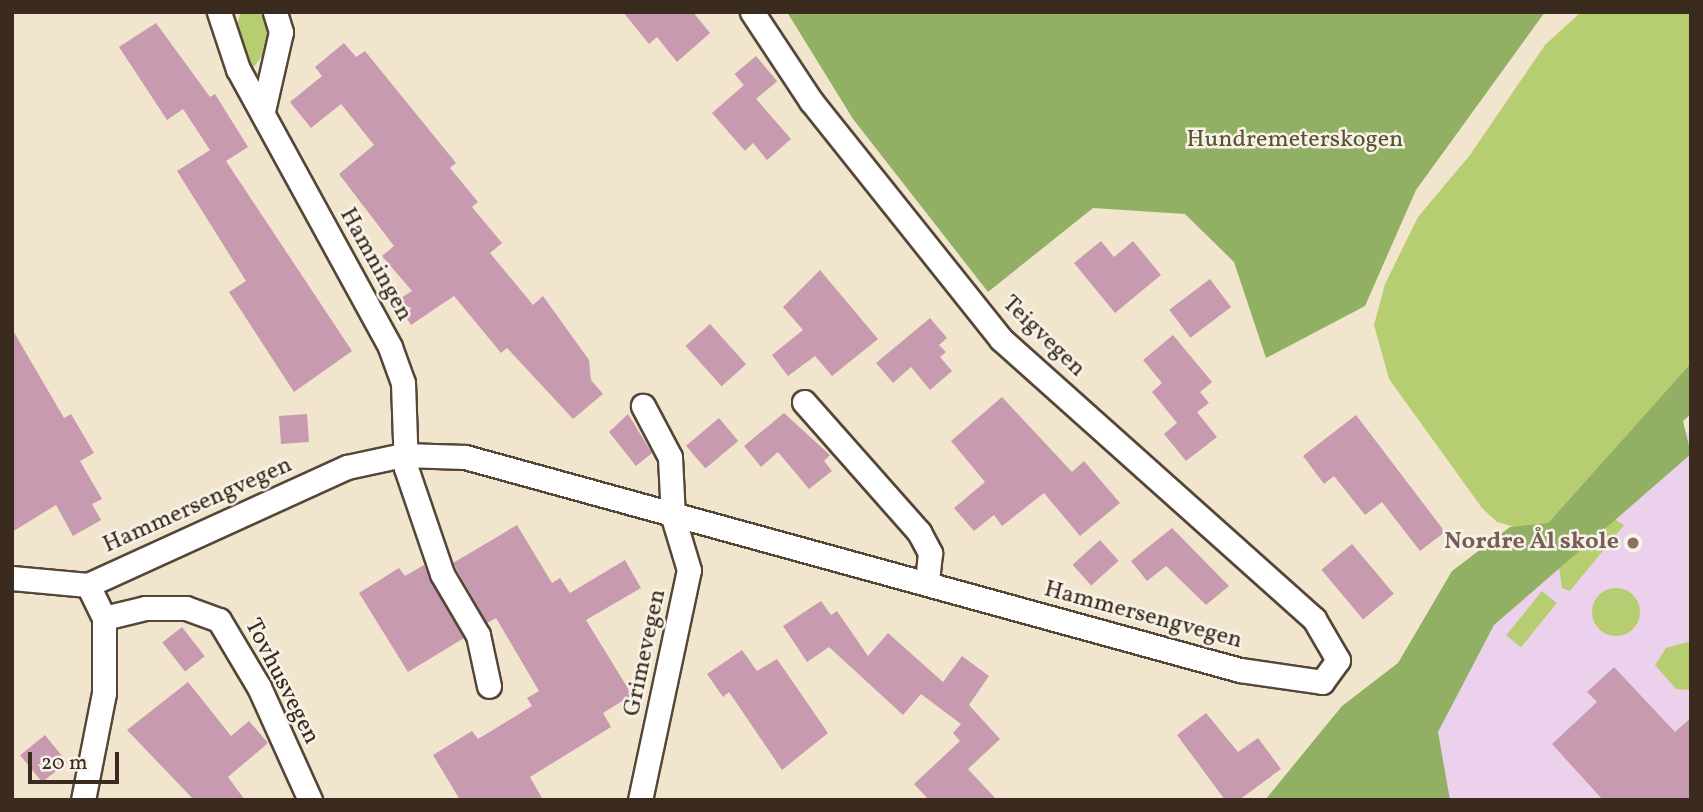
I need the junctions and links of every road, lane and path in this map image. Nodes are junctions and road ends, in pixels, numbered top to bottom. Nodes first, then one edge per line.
1 (219, 12) edge
2 (275, 12) edge
3 (752, 12) edge
4 (263, 111) junction
5 (804, 402) dead end
6 (643, 406) dead end
7 (403, 455) junction
8 (673, 517) junction
9 (12, 578) edge
10 (927, 582) junction
11 (88, 585) junction
12 (104, 618) junction
13 (1338, 660) joint
14 (489, 686) dead end
15 (83, 800) edge
16 (310, 800) edge
17 (640, 800) edge

1 - 4 street, Hamningen
2 - 4 street
3 - 13 street, Teigvegen
4 - 7 street, Hamningen
5 - 10 street
6 - 8 street
7 - 8 street, Hammersengvegen
7 - 11 street, Hammersengvegen
7 - 14 street
8 - 10 street, Hammersengvegen
8 - 17 street, Grimevegen
9 - 11 street, Hammersengvegen
10 - 13 street, Hammersengvegen
11 - 12 street
12 - 15 street
12 - 16 street, Tovhusvegen

